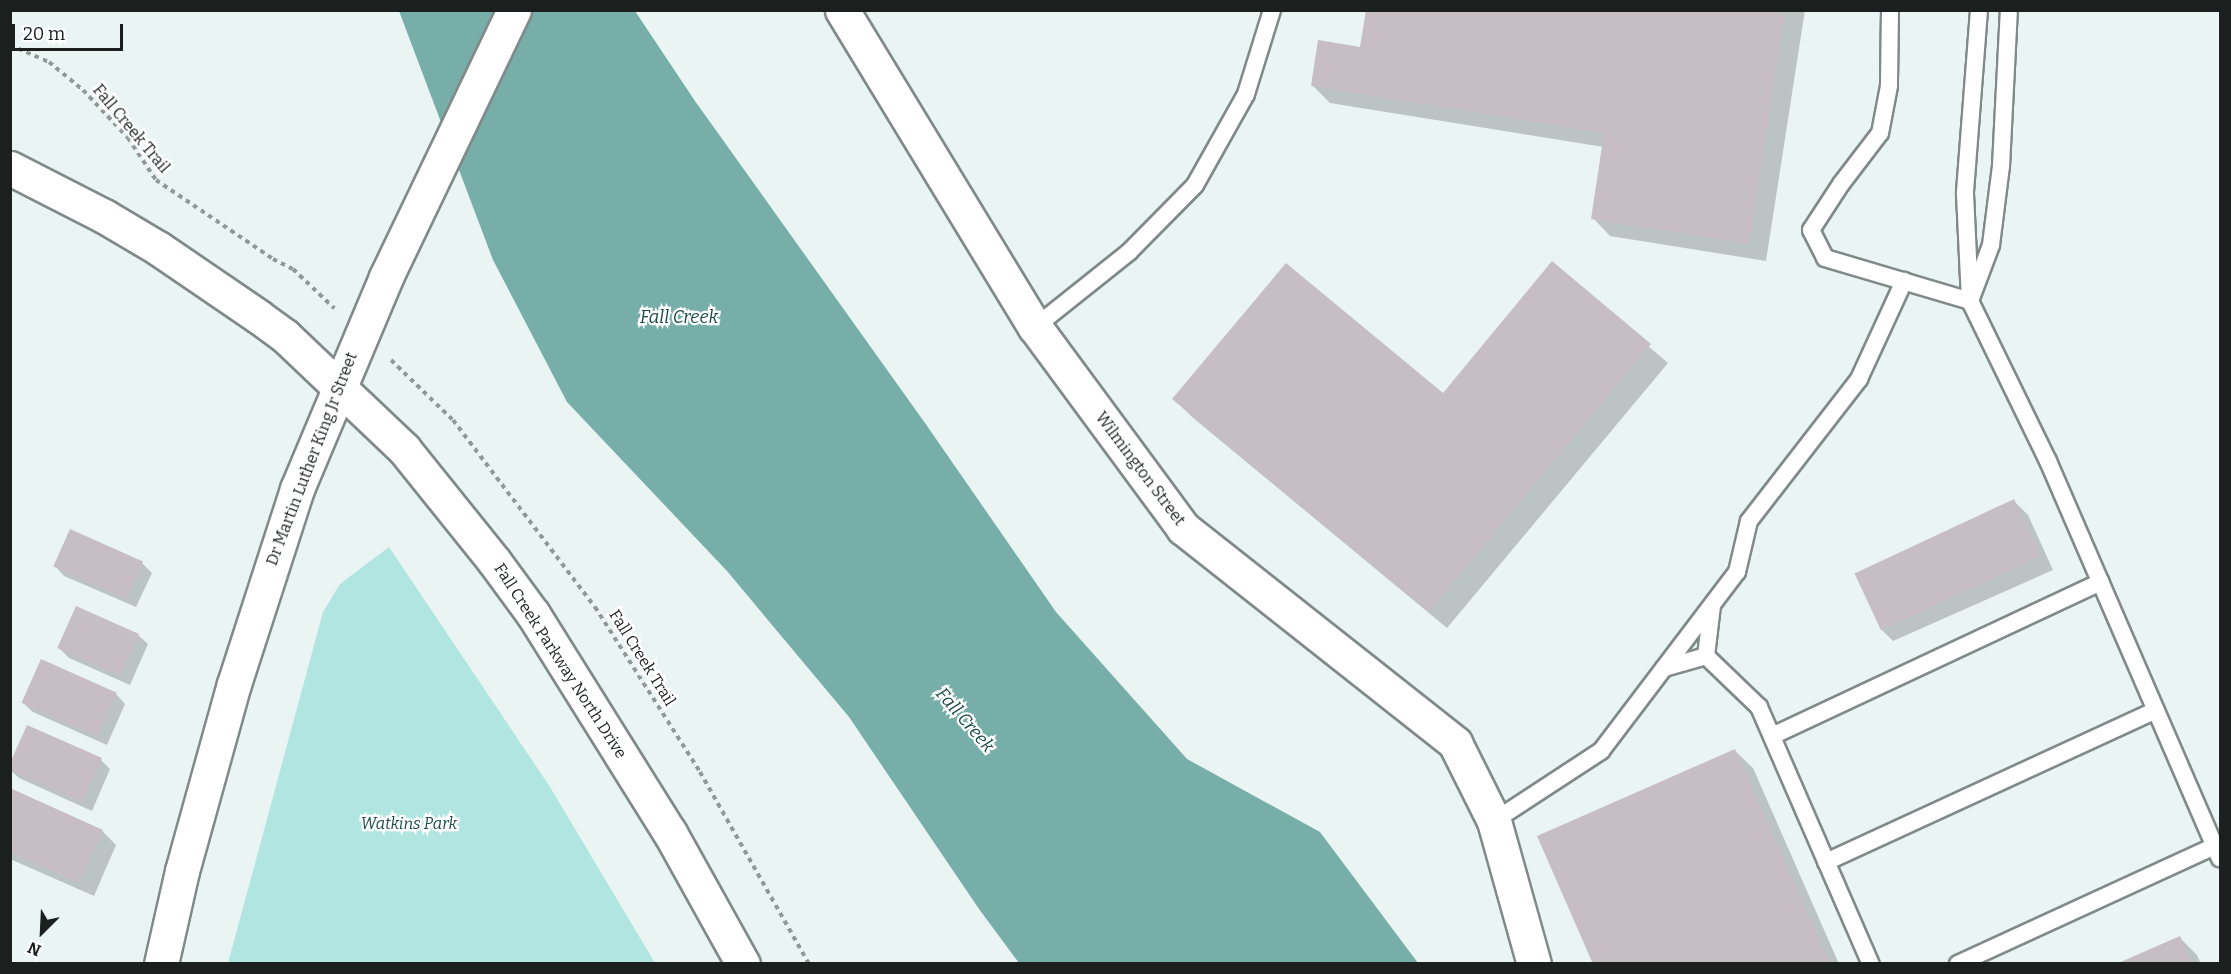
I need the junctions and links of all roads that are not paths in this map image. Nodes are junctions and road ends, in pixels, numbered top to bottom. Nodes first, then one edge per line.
1 (514, 10) edge
2 (842, 10) edge
3 (1272, 10) edge
4 (1890, 10) edge
5 (1979, 10) edge
6 (2009, 10) edge
7 (10, 168) edge
8 (1904, 281) junction
9 (1971, 301) junction
10 (1035, 327) junction
11 (339, 385) junction
12 (2101, 582) junction
13 (1712, 605) junction
14 (1706, 656) junction
15 (1664, 668) junction
16 (2156, 710) junction
17 (1772, 736) junction
18 (1494, 820) junction
19 (2218, 852) edge
20 (1826, 862) junction
21 (161, 963) edge
22 (743, 963) edge
23 (1534, 963) edge
24 (1870, 963) edge
25 (1958, 963) edge

1 - 11 street, Dr Martin Luther King Jr Street
2 - 10 street, Wilmington Street
3 - 10 lane
4 - 8 lane
5 - 9 lane
6 - 9 lane
7 - 11 street, Fall Creek Parkway North Drive
8 - 9 lane
8 - 13 lane
9 - 12 lane
10 - 18 street, Wilmington Street
11 - 21 street, Dr Martin Luther King Jr Street
11 - 22 street, Fall Creek Parkway North Drive
12 - 16 lane
12 - 17 lane
13 - 14 lane
13 - 15 lane
14 - 15 lane
14 - 17 lane
15 - 18 lane
16 - 19 lane
16 - 20 lane
17 - 20 lane
18 - 23 street, Wilmington Street
19 - 25 lane
20 - 24 lane

